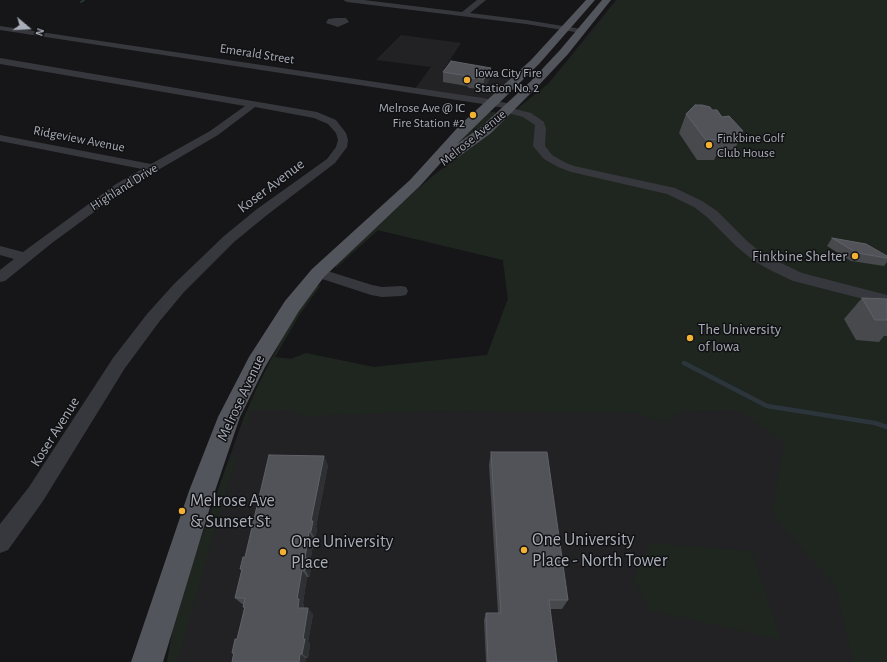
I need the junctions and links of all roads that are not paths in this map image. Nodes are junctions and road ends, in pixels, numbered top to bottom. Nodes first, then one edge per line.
1 (347, 0) edge
2 (482, 0) edge
3 (591, 0) edge
4 (607, 0) edge
5 (366, 1) edge
6 (464, 14) junction
7 (341, 20) dead end
8 (0, 28) edge
9 (566, 28) junction
10 (582, 31) junction
11 (0, 62) edge
12 (492, 103) junction
13 (253, 104) junction
14 (512, 106) junction
15 (0, 138) edge
16 (153, 168) junction
17 (415, 183) junction
18 (0, 250) edge
19 (25, 257) junction
20 (318, 273) junction
21 (0, 277) edge
22 (401, 291) dead end
23 (887, 300) edge
24 (0, 542) edge
25 (147, 662) edge

1 - 5 street
2 - 6 street
3 - 9 main road, Melrose Avenue
4 - 10 main road, Melrose Avenue
5 - 6 street
5 - 7 street
6 - 9 street
8 - 12 street, Emerald Street
9 - 10 street
9 - 12 main road, Melrose Avenue
10 - 14 main road, Melrose Avenue
11 - 13 street, Koser Avenue
12 - 14 street, Emerald Street
12 - 17 main road, Melrose Avenue
13 - 16 street, Highland Drive
13 - 24 street, Koser Avenue
14 - 17 main road, Melrose Avenue
14 - 23 street, Emerald Street
15 - 16 street, Ridgeview Avenue
16 - 19 street, Highland Drive
17 - 20 main road, Melrose Avenue
18 - 19 street
19 - 21 street, Highland Drive
20 - 22 street
20 - 25 main road, Melrose Avenue

